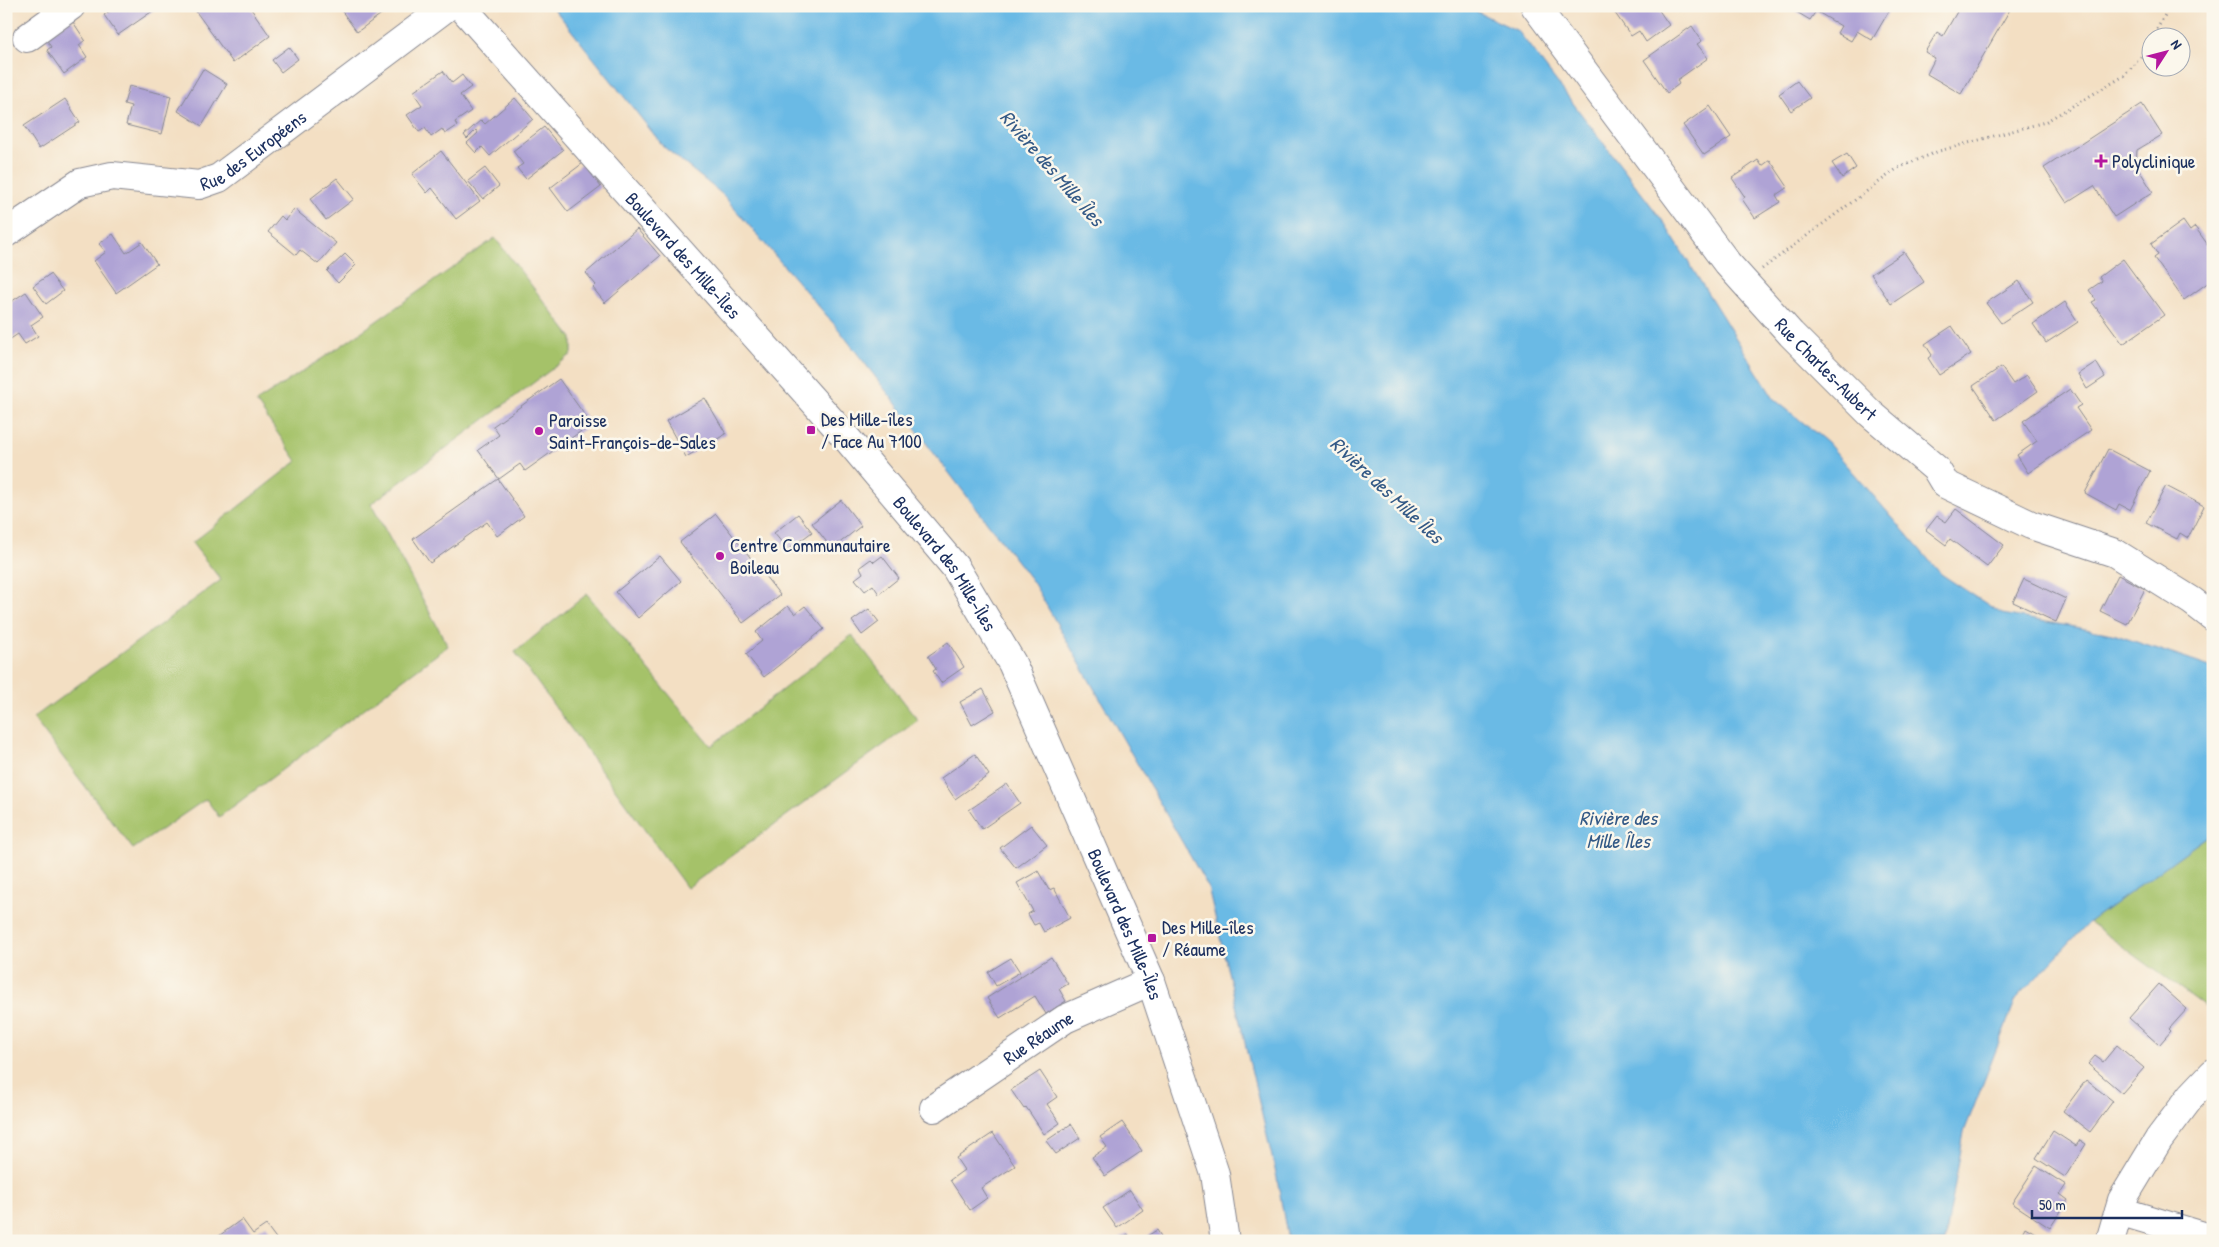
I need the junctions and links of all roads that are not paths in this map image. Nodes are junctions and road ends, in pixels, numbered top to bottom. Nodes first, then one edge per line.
1 (71, 6) edge
2 (448, 6) edge
3 (461, 6) edge
4 (1535, 6) edge
5 (27, 38) dead end
6 (6, 233) edge
7 (2213, 617) edge
8 (1151, 981) junction
9 (2213, 1074) edge
10 (934, 1108) dead end
11 (2119, 1211) junction
12 (2213, 1238) edge
13 (1225, 1241) edge
14 (2110, 1241) edge

1 - 5 street
2 - 6 street, Rue des Européens
3 - 8 street, Boulevard des Mille-Îles
4 - 7 street, Rue Charles-Aubert
8 - 10 street, Rue Réaume
8 - 13 street, Boulevard des Mille-Îles
9 - 11 street
11 - 12 street
11 - 14 street

